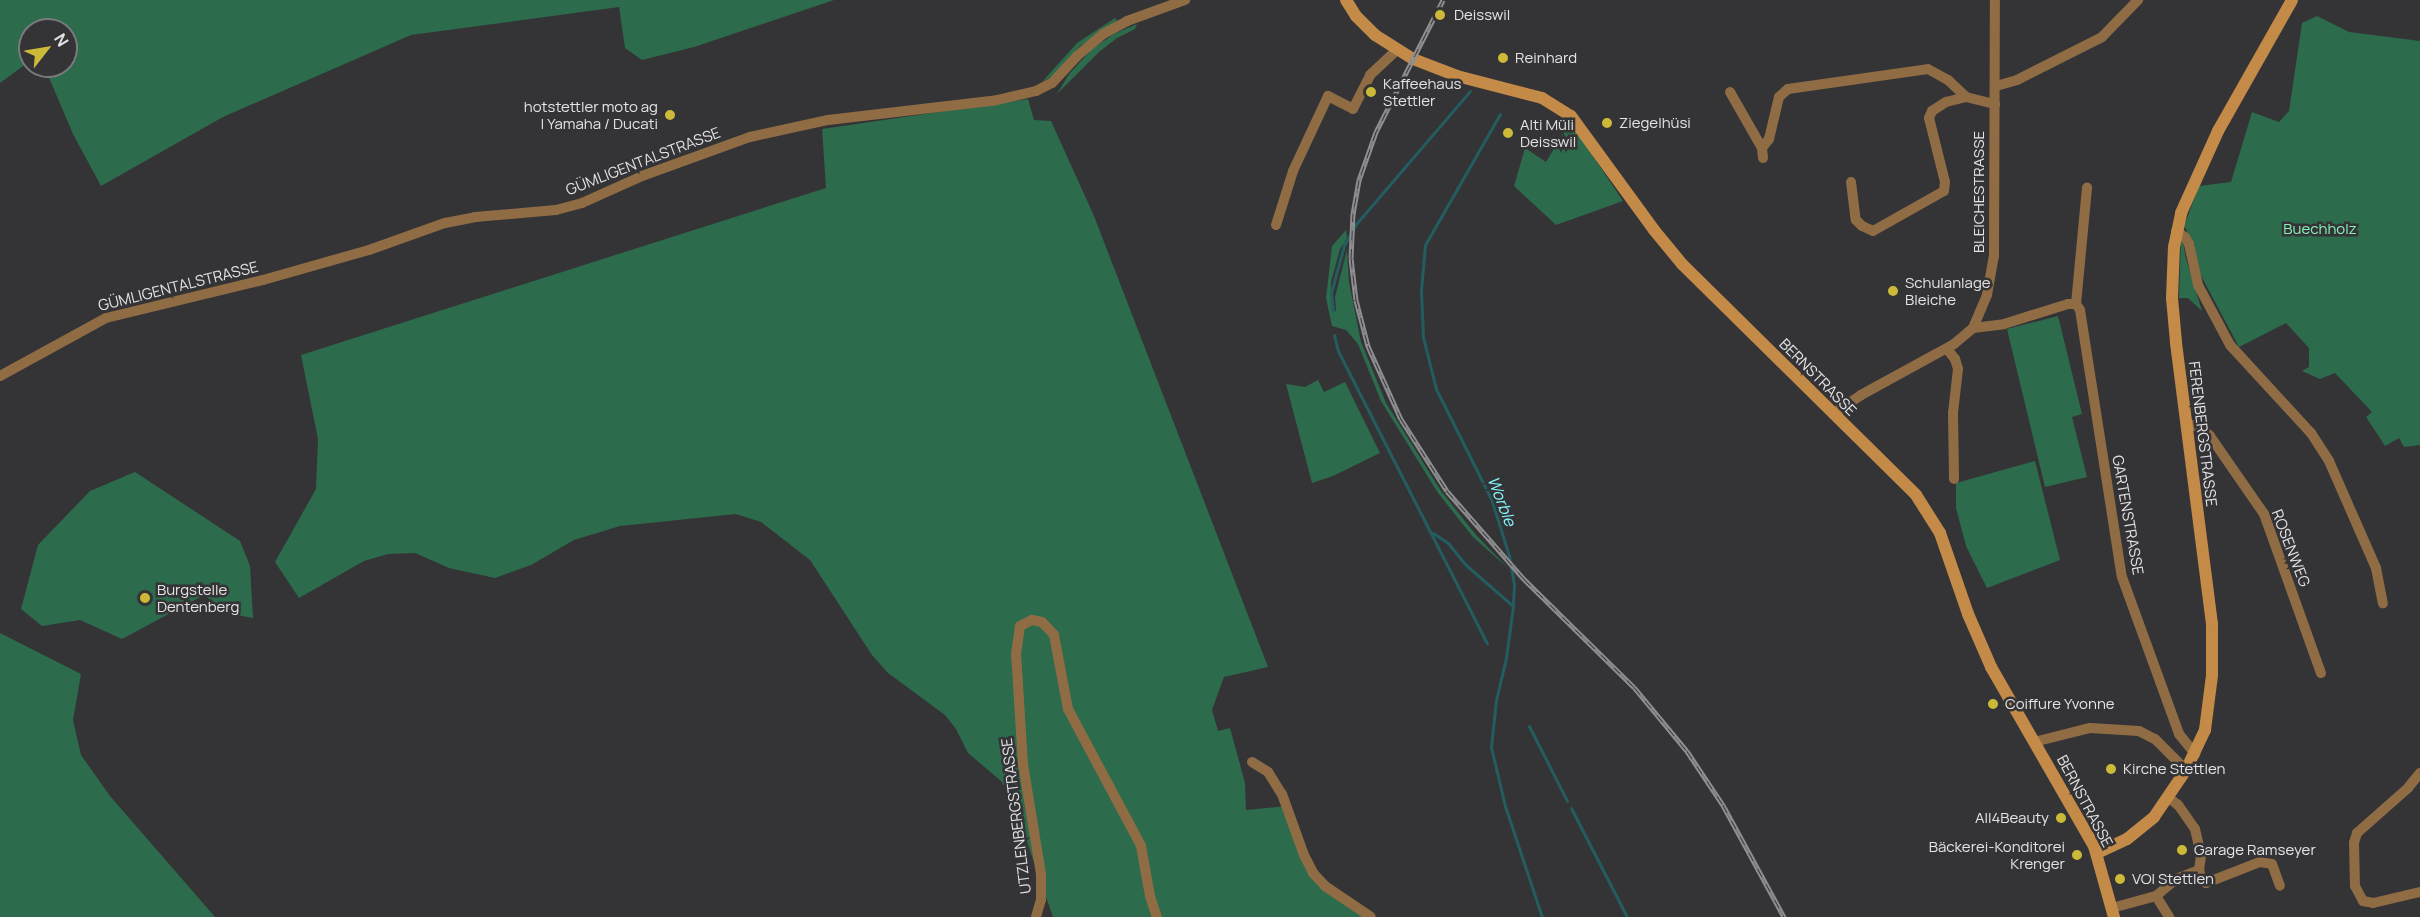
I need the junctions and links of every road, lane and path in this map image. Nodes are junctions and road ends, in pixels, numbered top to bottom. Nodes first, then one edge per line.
1 (1185, 0) edge
2 (1346, 0) edge
3 (1995, 0) edge
4 (2138, 0) edge
5 (2292, 0) edge
6 (1397, 50) junction
7 (1996, 86) junction
8 (1730, 92) dead end
9 (1966, 97) junction
10 (1995, 104) junction
11 (1851, 182) dead end
12 (2087, 189) dead end
13 (1276, 225) dead end
14 (2176, 231) junction
15 (2076, 304) junction
16 (1973, 328) junction
17 (1947, 349) junction
18 (0, 376) edge
19 (1833, 414) junction
20 (2186, 423) junction
21 (1953, 479) dead end
22 (2383, 603) dead end
23 (2321, 673) dead end
24 (2034, 742) junction
25 (2195, 754) junction
26 (1252, 762) dead end
27 (2186, 770) junction
28 (2420, 772) edge
29 (2169, 798) junction
30 (2097, 853) junction
31 (2199, 870) junction
32 (2280, 886) dead end
33 (2420, 892) edge
34 (2156, 896) junction
35 (2113, 913) edge
36 (1036, 917) edge
37 (1157, 917) edge
38 (1371, 917) edge
39 (2169, 917) edge

1 - 18 street, GÜMLIGENTALSTRASSE
2 - 6 main road, BERNSTRASSE
3 - 7 street, BLEICHESTRASSE
4 - 7 street
5 - 14 main road, FERENBERGSTRASSE
6 - 13 street
6 - 19 main road, BERNSTRASSE
7 - 10 street, BLEICHESTRASSE
8 - 9 street
9 - 10 street
9 - 11 street
10 - 16 street, BLEICHESTRASSE
12 - 15 street, GARTENSTRASSE
14 - 20 main road, FERENBERGSTRASSE
14 - 22 street
15 - 16 street
15 - 25 street, GARTENSTRASSE
16 - 17 street, BLEICHESTRASSE
17 - 19 street, BLEICHESTRASSE
17 - 21 street
19 - 24 main road, BERNSTRASSE
20 - 23 street, ROSENWEG
20 - 25 main road, FERENBERGSTRASSE
24 - 27 street
24 - 30 main road, BERNSTRASSE
25 - 27 main road, FERENBERGSTRASSE
26 - 38 street
27 - 29 main road, FERENBERGSTRASSE
28 - 33 street
29 - 30 main road, FERENBERGSTRASSE
29 - 31 street
30 - 35 main road, BERNSTRASSE
31 - 32 street
31 - 34 street
34 - 35 street
34 - 39 street
36 - 37 street, UTZLENBERGSTRASSE

